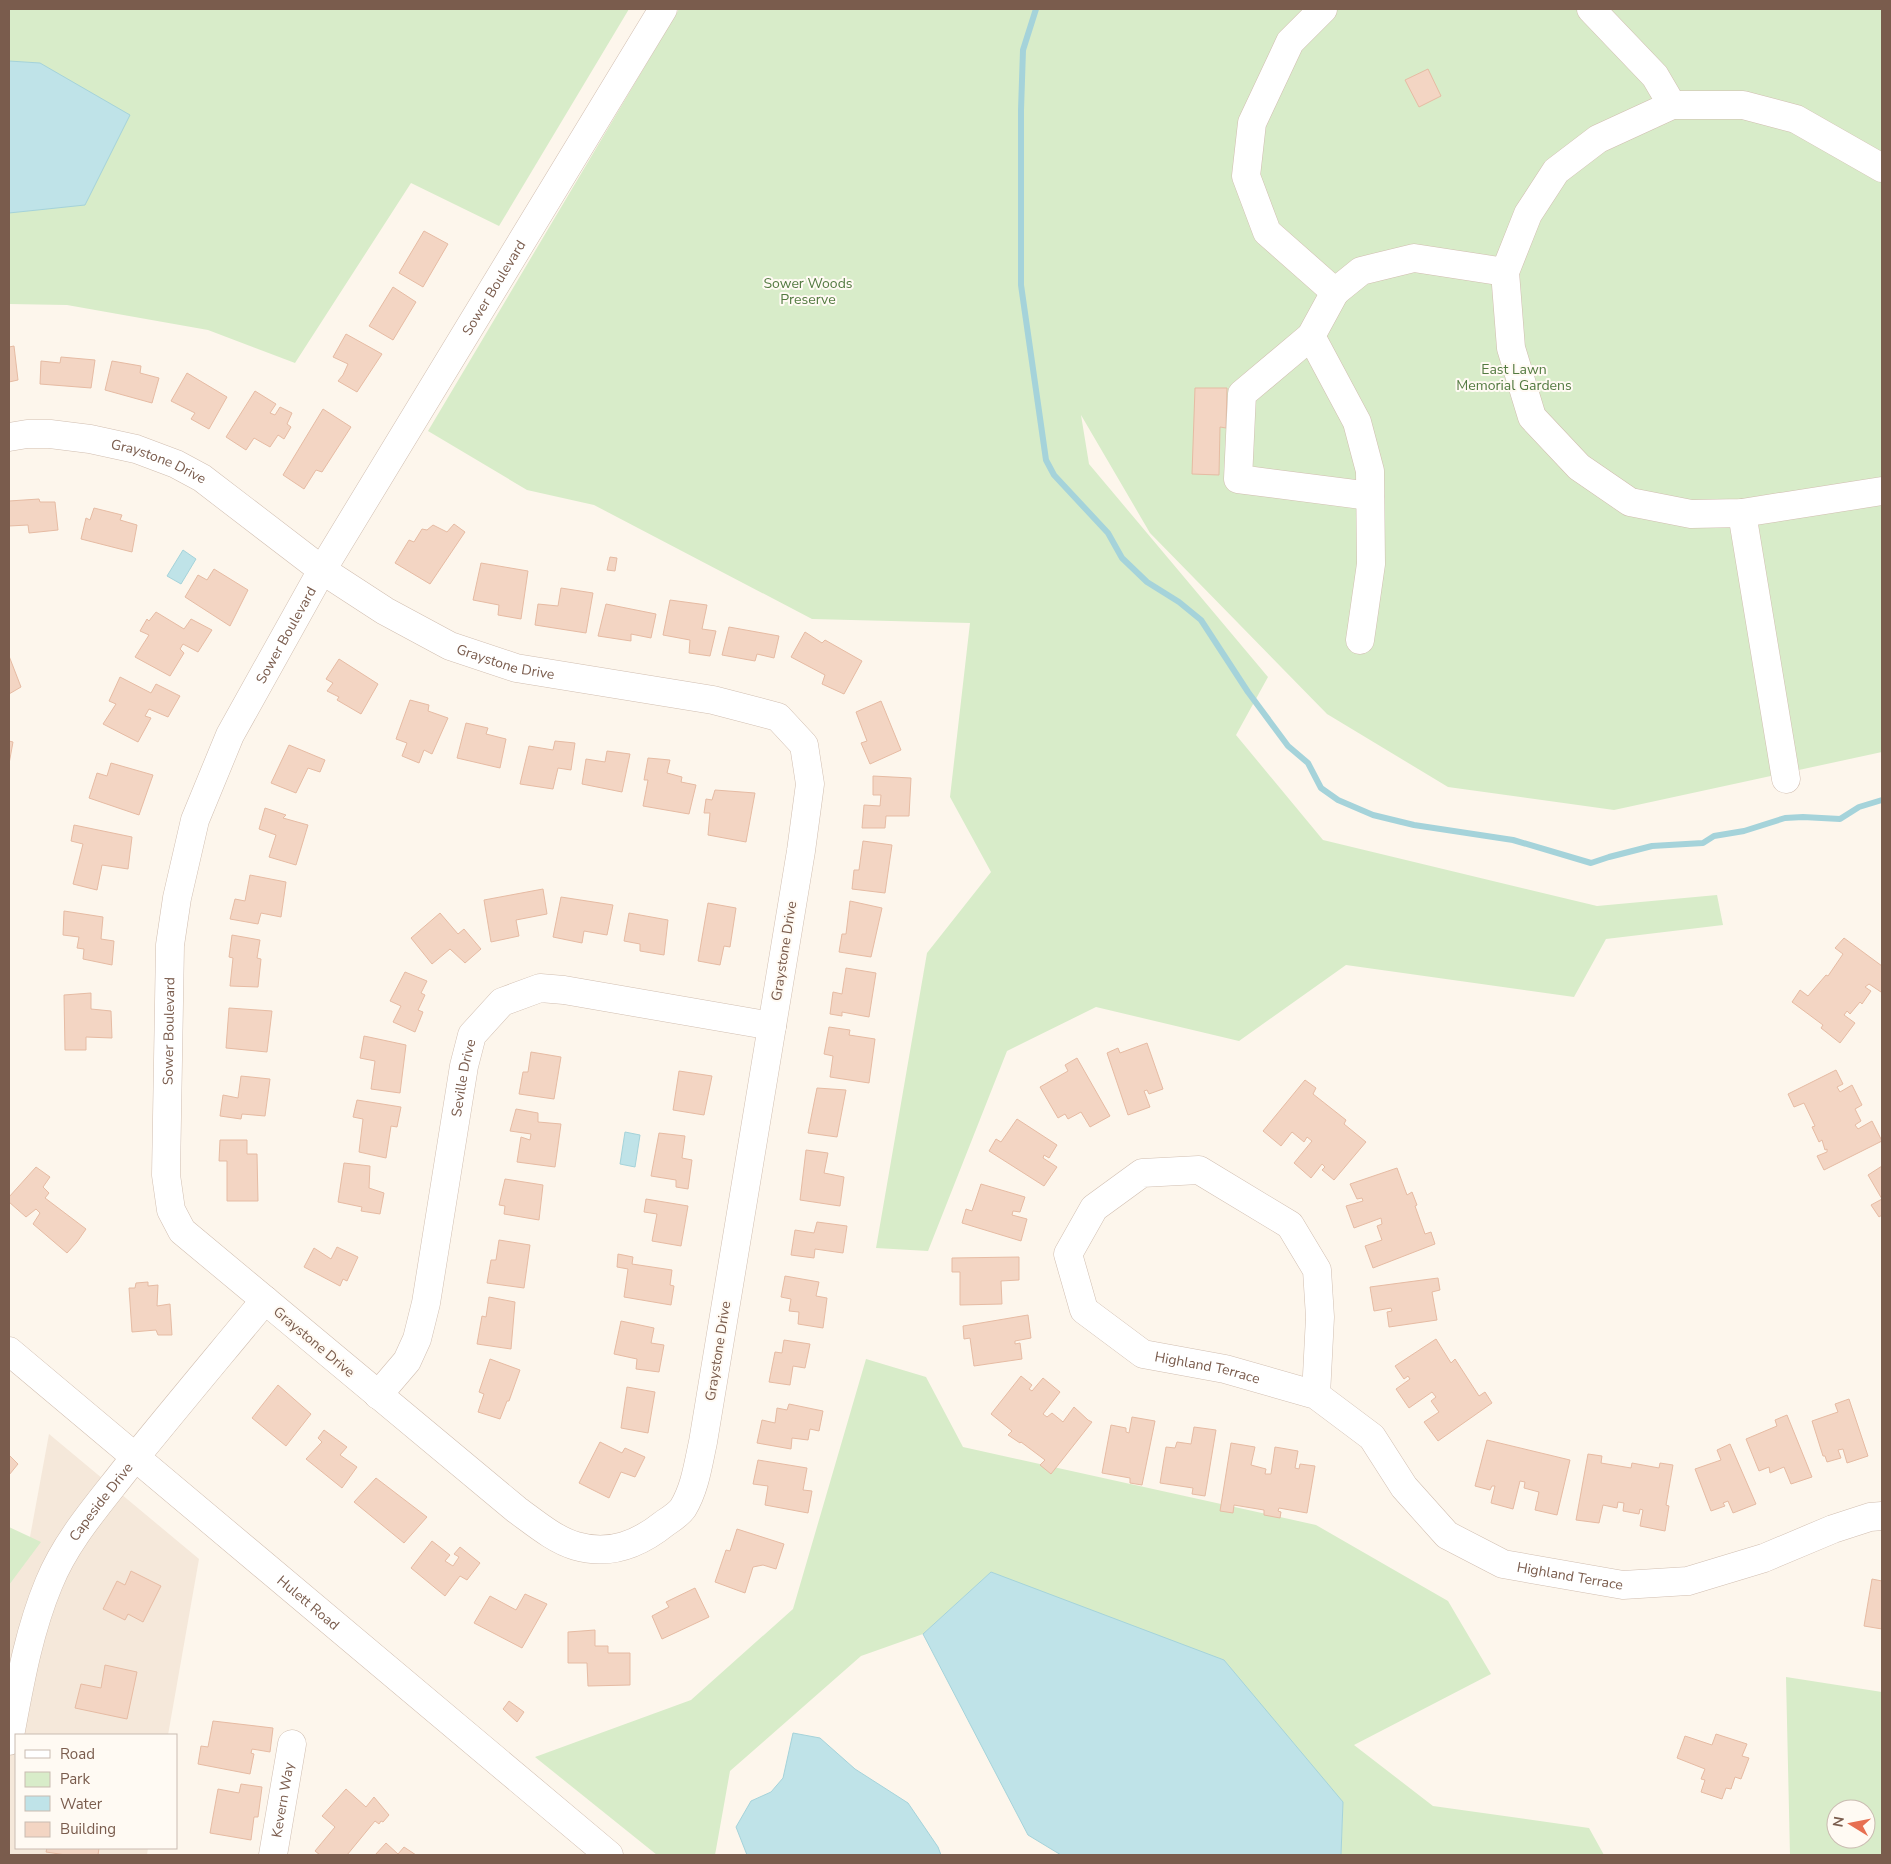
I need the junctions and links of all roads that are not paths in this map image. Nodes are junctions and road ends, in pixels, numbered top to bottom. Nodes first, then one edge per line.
1 (663, 9) edge
2 (1323, 9) edge
3 (1592, 9) edge
4 (1672, 105) junction
5 (1882, 168) edge
6 (1506, 272) junction
7 (1335, 292) junction
8 (1311, 336) junction
9 (9, 437) edge
10 (1882, 491) edge
11 (1370, 496) junction
12 (1742, 513) junction
13 (322, 570) junction
14 (1360, 640) dead end
15 (1786, 779) dead end
16 (772, 1026) junction
17 (265, 1300) junction
18 (9, 1350) edge
19 (378, 1395) junction
20 (1316, 1395) junction
21 (136, 1457) junction
22 (1882, 1516) edge
23 (9, 1741) edge
24 (292, 1744) dead end
25 (274, 1855) edge
26 (609, 1855) edge

1 - 13 street, Sower Boulevard
2 - 7 street
3 - 4 street
4 - 5 street
4 - 6 street
6 - 7 street
6 - 12 street
7 - 8 street
8 - 11 street
8 - 11 street
9 - 13 street, Graystone Drive
10 - 12 street
11 - 14 street
12 - 15 street
13 - 16 street, Graystone Drive
13 - 17 street, Sower Boulevard
16 - 19 street, Seville Drive
16 - 19 street, Graystone Drive
17 - 19 street, Graystone Drive
17 - 21 street, Capeside Drive
18 - 21 street, Hulett Road
20 - 20 street, Highland Terrace
20 - 22 street, Highland Terrace
21 - 23 street, Capeside Drive
21 - 26 street, Hulett Road
24 - 25 street, Kevern Way

